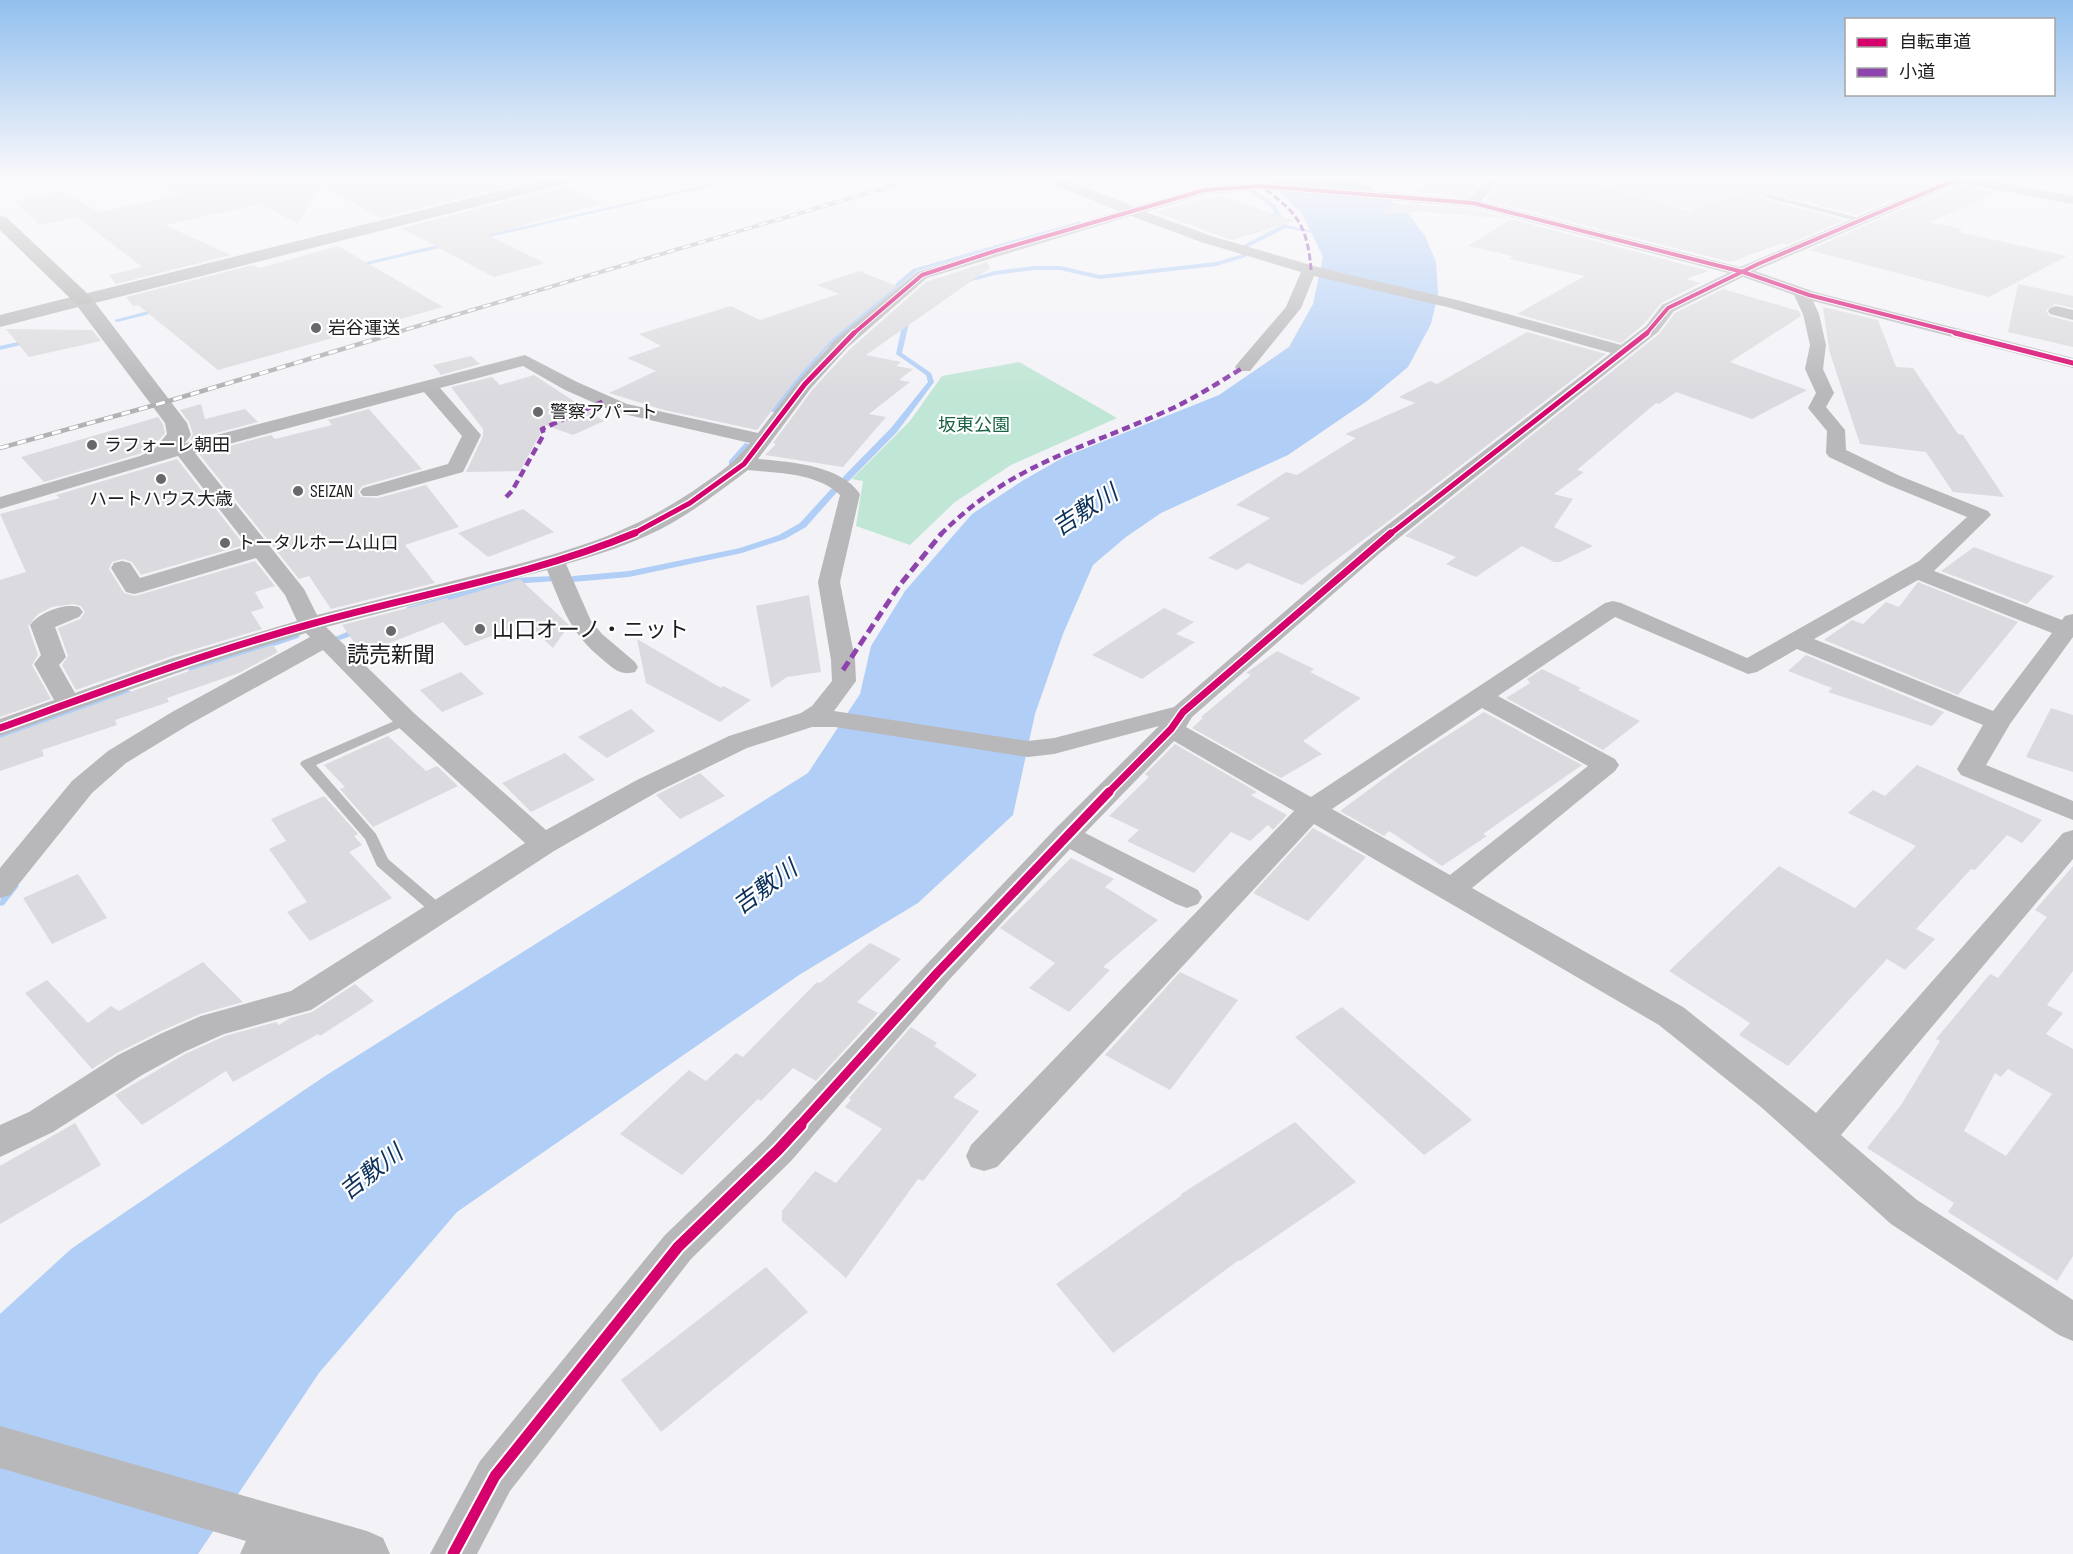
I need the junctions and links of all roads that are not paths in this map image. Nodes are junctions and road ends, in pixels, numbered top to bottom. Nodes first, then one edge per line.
1 (31, 250) edge
2 (285, 250) edge
3 (998, 250) edge
4 (1242, 250) edge
5 (1655, 250) edge
6 (1794, 250) edge
7 (1314, 271) junction
8 (1743, 272) junction
9 (1801, 292) junction
10 (83, 300) junction
11 (2056, 311) dead end
12 (2073, 315) edge
13 (0, 321) edge
14 (1623, 351) junction
15 (2073, 363) edge
16 (1244, 367) dead end
17 (428, 385) junction
18 (762, 440) junction
19 (174, 451) junction
20 (744, 464) junction
21 (370, 492) dead end
22 (0, 503) edge
23 (262, 549) junction
24 (554, 561) junction
25 (122, 568) dead end
26 (1916, 572) junction
27 (71, 612) dead end
28 (2069, 625) edge
29 (318, 631) junction
30 (1796, 640) junction
31 (626, 666) dead end
32 (1481, 697) junction
33 (68, 704) junction
34 (822, 719) junction
35 (406, 720) junction
36 (1177, 721) junction
37 (1998, 723) junction
38 (0, 728) edge
39 (1311, 810) junction
40 (2073, 811) edge
41 (1066, 835) junction
42 (2073, 840) edge
43 (544, 844) junction
44 (0, 888) edge
45 (1451, 890) junction
46 (1186, 897) dead end
47 (439, 911) junction
48 (1818, 1136) junction
49 (0, 1142) edge
50 (984, 1156) dead end
51 (2073, 1322) edge
52 (0, 1447) edge
53 (274, 1542) edge
54 (367, 1554) edge
55 (453, 1554) edge

1 - 10 main road
2 - 10 main road
3 - 18 street
4 - 7 street
5 - 8 street
6 - 8 street
7 - 14 street
7 - 16 street
8 - 9 street
8 - 14 street
9 - 15 street
9 - 26 street
10 - 13 street
10 - 19 street
11 - 12 street
14 - 36 street
17 - 18 street
17 - 19 street
17 - 21 street
18 - 20 street
19 - 22 street
19 - 23 street
20 - 24 street
20 - 34 street
23 - 25 street
23 - 29 street
24 - 29 street
24 - 31 street
26 - 28 street
26 - 30 street
27 - 33 street
28 - 37 street
29 - 33 street
29 - 35 street
29 - 44 street
30 - 32 street
30 - 37 street
32 - 39 street
32 - 45 street
33 - 38 street
34 - 36 street
34 - 43 street
35 - 43 street
35 - 47 lane
36 - 39 street
36 - 41 street
37 - 40 street
39 - 45 street
39 - 50 street
41 - 46 street
41 - 55 street
42 - 48 street
43 - 47 street
45 - 48 street
47 - 49 street
48 - 51 street
52 - 53 street
53 - 54 street

